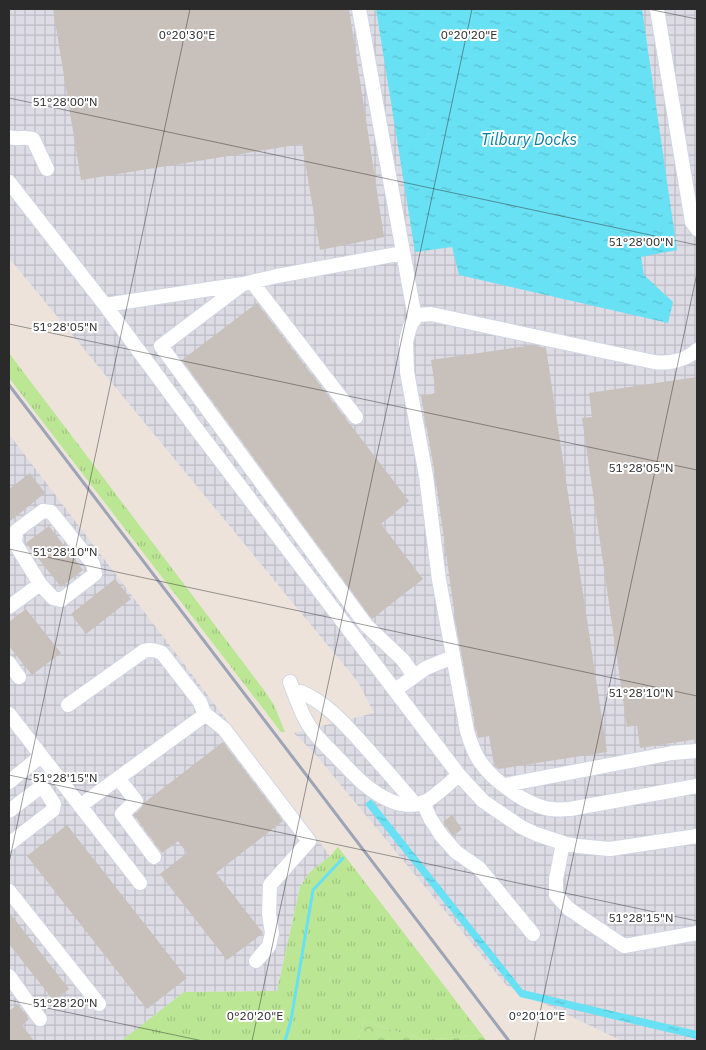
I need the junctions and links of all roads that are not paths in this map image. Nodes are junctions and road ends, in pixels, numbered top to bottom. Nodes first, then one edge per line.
1 (359, 9) edge
2 (657, 9) edge
3 (9, 137) edge
4 (47, 169) dead end
5 (9, 182) edge
6 (697, 228) edge
7 (403, 253) junction
8 (247, 283) junction
9 (105, 305) junction
10 (414, 318) junction
11 (697, 350) edge
12 (356, 416) dead end
13 (40, 584) junction
14 (9, 607) edge
15 (366, 625) junction
16 (349, 630) junction
17 (453, 657) junction
18 (9, 663) edge
19 (414, 676) junction
20 (19, 677) dead end
21 (394, 690) junction
22 (68, 705) dead end
23 (204, 713) junction
24 (9, 714) edge
25 (697, 751) edge
26 (40, 756) junction
27 (459, 775) junction
28 (118, 778) junction
29 (9, 782) edge
30 (504, 786) junction
31 (697, 786) edge
32 (419, 803) junction
33 (80, 806) junction
34 (9, 811) edge
35 (697, 836) edge
36 (564, 843) junction
37 (9, 844) edge
38 (154, 857) dead end
39 (140, 883) dead end
40 (9, 892) edge
41 (697, 933) edge
42 (533, 934) dead end
43 (256, 961) dead end
44 (11, 984) edge
45 (99, 1004) dead end
46 (40, 1019) dead end

1 - 7 street
2 - 6 street
3 - 4 street
5 - 9 street
7 - 8 street
7 - 10 street
8 - 9 street
8 - 12 street
8 - 15 street
9 - 16 street
10 - 11 street
10 - 17 street
13 - 13 street
13 - 14 street
15 - 16 street
15 - 19 street
16 - 21 street
17 - 19 street
17 - 30 street
18 - 20 street
19 - 21 street
21 - 27 street
22 - 23 street
23 - 28 street
23 - 43 street
24 - 26 street
25 - 30 street
26 - 29 street
26 - 33 street
27 - 32 street
27 - 36 street
28 - 33 street
28 - 38 street
30 - 31 street
32 - 32 street
32 - 42 street
33 - 39 street
34 - 37 street
35 - 36 street
36 - 41 street
40 - 45 street
44 - 46 street

